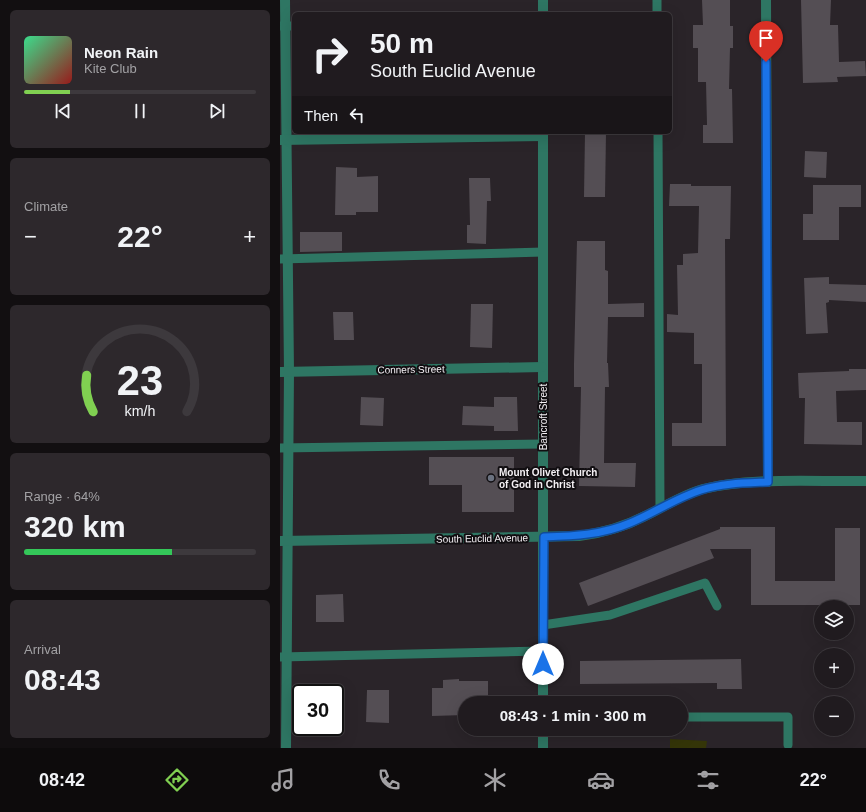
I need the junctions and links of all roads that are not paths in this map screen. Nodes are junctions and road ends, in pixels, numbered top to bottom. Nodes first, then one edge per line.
1 (285, 0) edge
2 (543, 0) edge
3 (657, 0) edge
4 (766, 0) edge
5 (543, 12) edge
6 (657, 12) edge
7 (286, 26) edge
8 (543, 134) edge
9 (658, 134) edge
10 (283, 140) edge
11 (543, 252) junction
12 (284, 259) edge
13 (542, 367) junction
14 (284, 372) edge
15 (543, 444) junction
16 (284, 448) edge
17 (866, 481) edge
18 (768, 482) junction
19 (660, 508) junction
20 (544, 537) junction
21 (284, 541) edge
22 (717, 606) dead end
23 (544, 625) junction
24 (544, 651) junction
25 (283, 657) edge
26 (543, 696) edge
27 (688, 717) edge
28 (543, 736) edge
29 (788, 745) dead end
30 (286, 748) edge
31 (543, 748) edge

1 - 7 street
2 - 5 street
3 - 6 lane
4 - 18 street
7 - 10 street
8 - 10 street
8 - 11 street, Bancroft Street
9 - 19 lane
10 - 12 street
11 - 12 lane
11 - 13 street, Bancroft Street
12 - 14 street
13 - 14 street, Conners Street
13 - 15 street, Bancroft Street
14 - 16 street
15 - 16 lane
15 - 20 street, Bancroft Street
16 - 21 street
17 - 18 street, South Euclid Avenue
18 - 19 street, South Euclid Avenue
19 - 20 street, South Euclid Avenue
20 - 21 street, South Euclid Avenue
20 - 23 street, Bancroft Street
21 - 25 street
22 - 23 lane
23 - 24 street, Bancroft Street
24 - 25 lane
24 - 26 street, Bancroft Street
25 - 30 street
27 - 29 lane
28 - 31 street

